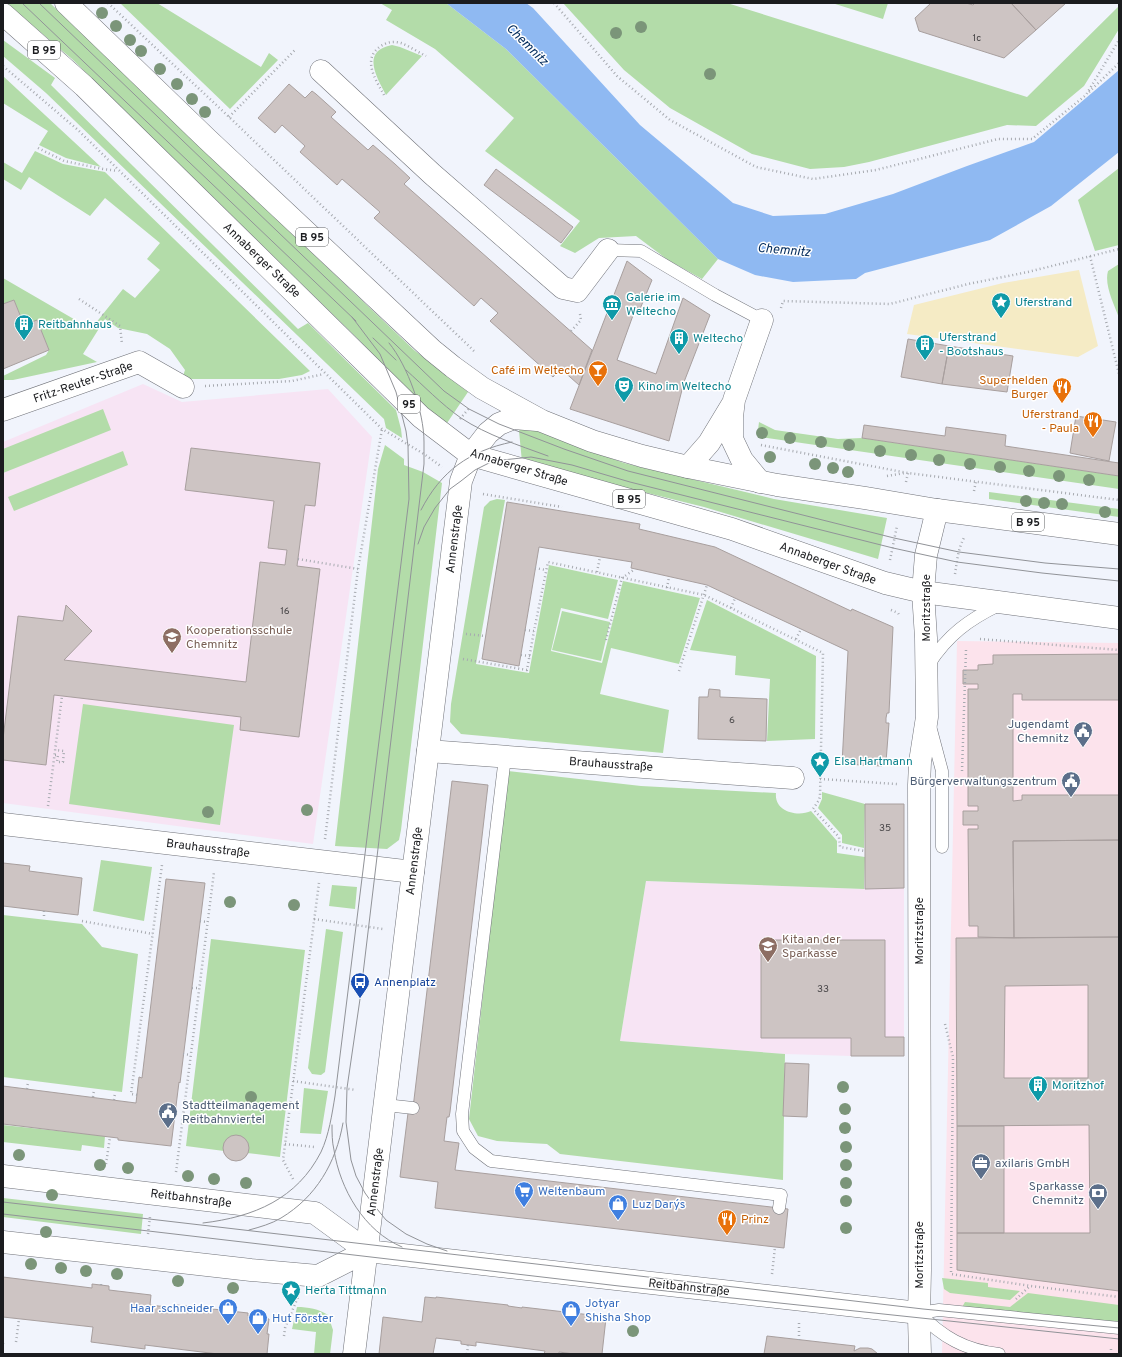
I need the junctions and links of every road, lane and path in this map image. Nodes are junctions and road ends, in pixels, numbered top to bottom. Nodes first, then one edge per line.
1 (66, 3) edge
2 (108, 3) edge
3 (554, 3) edge
4 (3, 14) edge
5 (1119, 40) edge
6 (295, 50) dead end
7 (426, 56) dead end
8 (1119, 63) edge
9 (3, 66) edge
10 (321, 72) dead end
11 (1086, 95) junction
12 (386, 100) dead end
13 (229, 117) junction
14 (38, 148) dead end
15 (119, 171) junction
16 (1119, 249) edge
17 (608, 250) joint
18 (1090, 256) junction
19 (79, 299) dead end
20 (771, 317) junction
21 (352, 348) joint
22 (476, 353) dead end
23 (125, 367) junction
24 (324, 374) junction
25 (1119, 374) edge
26 (182, 387) joint
27 (482, 388) junction
28 (734, 400) junction
29 (3, 410) edge
30 (542, 421) junction
31 (382, 429) junction
32 (447, 437) junction
33 (732, 439) junction
34 (471, 455) junction
35 (430, 458) junction
36 (688, 467) junction
37 (908, 473) junction
38 (461, 480) junction
39 (976, 481) junction
40 (760, 482) junction
41 (1119, 500) edge
42 (902, 505) junction
43 (937, 510) junction
44 (971, 515) junction
45 (1119, 534) edge
46 (600, 556) dead end
47 (298, 559) dead end
48 (358, 568) junction
49 (536, 568) dead end
50 (636, 569) dead end
51 (546, 570) junction
52 (597, 572) junction
53 (669, 577) dead end
54 (622, 578) junction
55 (885, 583) junction
56 (707, 585) dead end
57 (667, 588) junction
58 (923, 592) junction
59 (704, 595) junction
60 (955, 596) junction
61 (735, 598) dead end
62 (1003, 603) junction
63 (730, 608) junction
64 (1119, 618) edge
65 (801, 629) dead end
66 (526, 630) dead end
67 (534, 632) junction
68 (606, 640) dead end
69 (796, 640) junction
70 (966, 645) dead end
71 (439, 655) junction
72 (521, 655) dead end
73 (530, 656) junction
74 (926, 669) junction
75 (679, 670) dead end
76 (62, 696) dead end
77 (927, 717) junction
78 (55, 750) junction
79 (428, 751) junction
80 (55, 755) junction
81 (505, 756) junction
82 (962, 776) dead end
83 (793, 778) joint
84 (820, 779) junction
85 (919, 785) junction
86 (3, 824) edge
87 (46, 829) junction
88 (165, 843) junction
89 (942, 847) dead end
90 (216, 849) junction
91 (865, 851) dead end
92 (322, 861) junction
93 (413, 872) junction
94 (44, 911) dead end
95 (44, 916) dead end
96 (314, 919) junction
97 (82, 921) dead end
98 (200, 921) dead end
99 (207, 922) junction
100 (405, 933) junction
101 (153, 934) junction
102 (192, 988) dead end
103 (199, 988) junction
104 (944, 1021) dead end
105 (183, 1054) dead end
106 (191, 1055) junction
107 (293, 1081) junction
108 (28, 1082) dead end
109 (27, 1089) dead end
110 (94, 1090) dead end
111 (356, 1090) dead end
112 (115, 1093) dead end
113 (137, 1095) dead end
114 (94, 1097) dead end
115 (114, 1100) dead end
116 (385, 1105) junction
117 (413, 1108) dead end
118 (110, 1137) dead end
119 (285, 1144) junction
120 (315, 1146) dead end
121 (3, 1176) edge
122 (293, 1179) dead end
123 (103, 1188) junction
124 (173, 1197) junction
125 (779, 1208) dead end
126 (150, 1214) dead end
127 (148, 1237) dead end
128 (3, 1242) edge
129 (367, 1251) junction
130 (101, 1281) dead end
131 (101, 1285) dead end
132 (299, 1292) dead end
133 (1119, 1297) edge
134 (919, 1313) junction
135 (19, 1319) dead end
136 (1119, 1328) edge
137 (284, 1336) dead end
138 (3, 1340) edge
139 (16, 1342) dead end
140 (3, 1344) edge
141 (468, 1345) dead end
142 (1111, 1349) dead end
143 (354, 1354) edge
144 (467, 1354) edge
145 (920, 1354) edge
146 (999, 1354) edge
147 (1111, 1354) edge

1 - 27 street, B 95
2 - 13 path
3 - 11 path
4 - 21 street, Annaberger Straße / B 95
5 - 11 path
6 - 13 path
7 - 12 path
8 - 11 path
9 - 15 path
10 - 17 street
13 - 22 path
14 - 15 path
15 - 24 path
16 - 18 path
17 - 20 lane
18 - 20 path
18 - 25 path
19 - 23 path
20 - 28 street
21 - 32 street, Annaberger Straße / 95
23 - 26 street, Fritz-Reuter-Straße
23 - 29 street, Fritz-Reuter-Straße
24 - 26 path
24 - 31 path
27 - 30 street, B 95
27 - 32 path
28 - 33 street
28 - 36 street
30 - 34 street, Annenstraße
30 - 36 street, B 95
31 - 35 path
31 - 48 path
32 - 34 street, Annaberger Straße / 95
32 - 35 path
33 - 37 path
33 - 40 street
34 - 38 street, Annenstraße
34 - 55 street, Annaberger Straße / B 95
35 - 38 path
36 - 40 street, B 95
37 - 39 path
37 - 42 path
38 - 71 street, Annenstraße
39 - 41 path
39 - 44 path
40 - 42 street, B 95
42 - 43 street, B 95
42 - 55 path
43 - 44 street, B 95
43 - 58 street, Moritzstraße
44 - 45 street, B 95
44 - 60 path
46 - 52 path
47 - 48 path
48 - 92 path
49 - 51 path
50 - 54 path
51 - 52 path
51 - 67 path
52 - 54 path
53 - 57 path
54 - 57 path
54 - 68 path
55 - 58 street, Annaberger Straße / B 95
56 - 59 path
57 - 59 path
58 - 60 street, Annaberger Straße / B 95
58 - 74 street, Moritzstraße
59 - 63 path
59 - 75 path
60 - 62 street, Annaberger Straße / B 95
61 - 63 path
62 - 64 street, Annaberger Straße / B 95
62 - 74 lane
63 - 69 path
65 - 69 path
66 - 67 path
67 - 73 path
69 - 84 path
70 - 82 path
71 - 73 path
71 - 79 street, Annenstraße
72 - 73 path
74 - 77 street, Moritzstraße
76 - 78 path
77 - 85 street, Moritzstraße
77 - 89 lane
78 - 80 path
78 - 80 path
79 - 81 street, Brauhausstraße
79 - 93 street, Annenstraße
80 - 87 path
81 - 83 street, Brauhausstraße
81 - 125 lane
83 - 84 path
84 - 85 path
84 - 91 path
85 - 134 street, Moritzstraße
86 - 87 street, Brauhausstraße
87 - 88 street, Brauhausstraße
88 - 90 street, Brauhausstraße
88 - 101 path
90 - 92 street, Brauhausstraße
90 - 99 path
92 - 93 street, Brauhausstraße
92 - 96 path
93 - 100 street, Annenstraße
94 - 95 path
96 - 100 path
96 - 107 path
97 - 101 path
98 - 99 path
99 - 103 path
100 - 116 street, Annenstraße
101 - 113 path
102 - 103 path
103 - 106 path
104 - 133 path
105 - 106 path
106 - 124 path
107 - 111 path
107 - 119 path
108 - 109 path
110 - 114 path
112 - 115 path
116 - 117 lane
116 - 129 street, Annenstraße
118 - 123 path
119 - 120 path
119 - 122 path
121 - 123 street, Reitbahnstraße
123 - 124 street, Reitbahnstraße
124 - 129 street, Reitbahnstraße
126 - 127 path
128 - 129 street
129 - 134 street, Reitbahnstraße
129 - 143 street, Annenstraße
130 - 131 path
132 - 137 path
134 - 136 lane
134 - 145 street, Moritzstraße
134 - 146 lane
135 - 139 path
138 - 140 path
141 - 144 path
142 - 147 path

